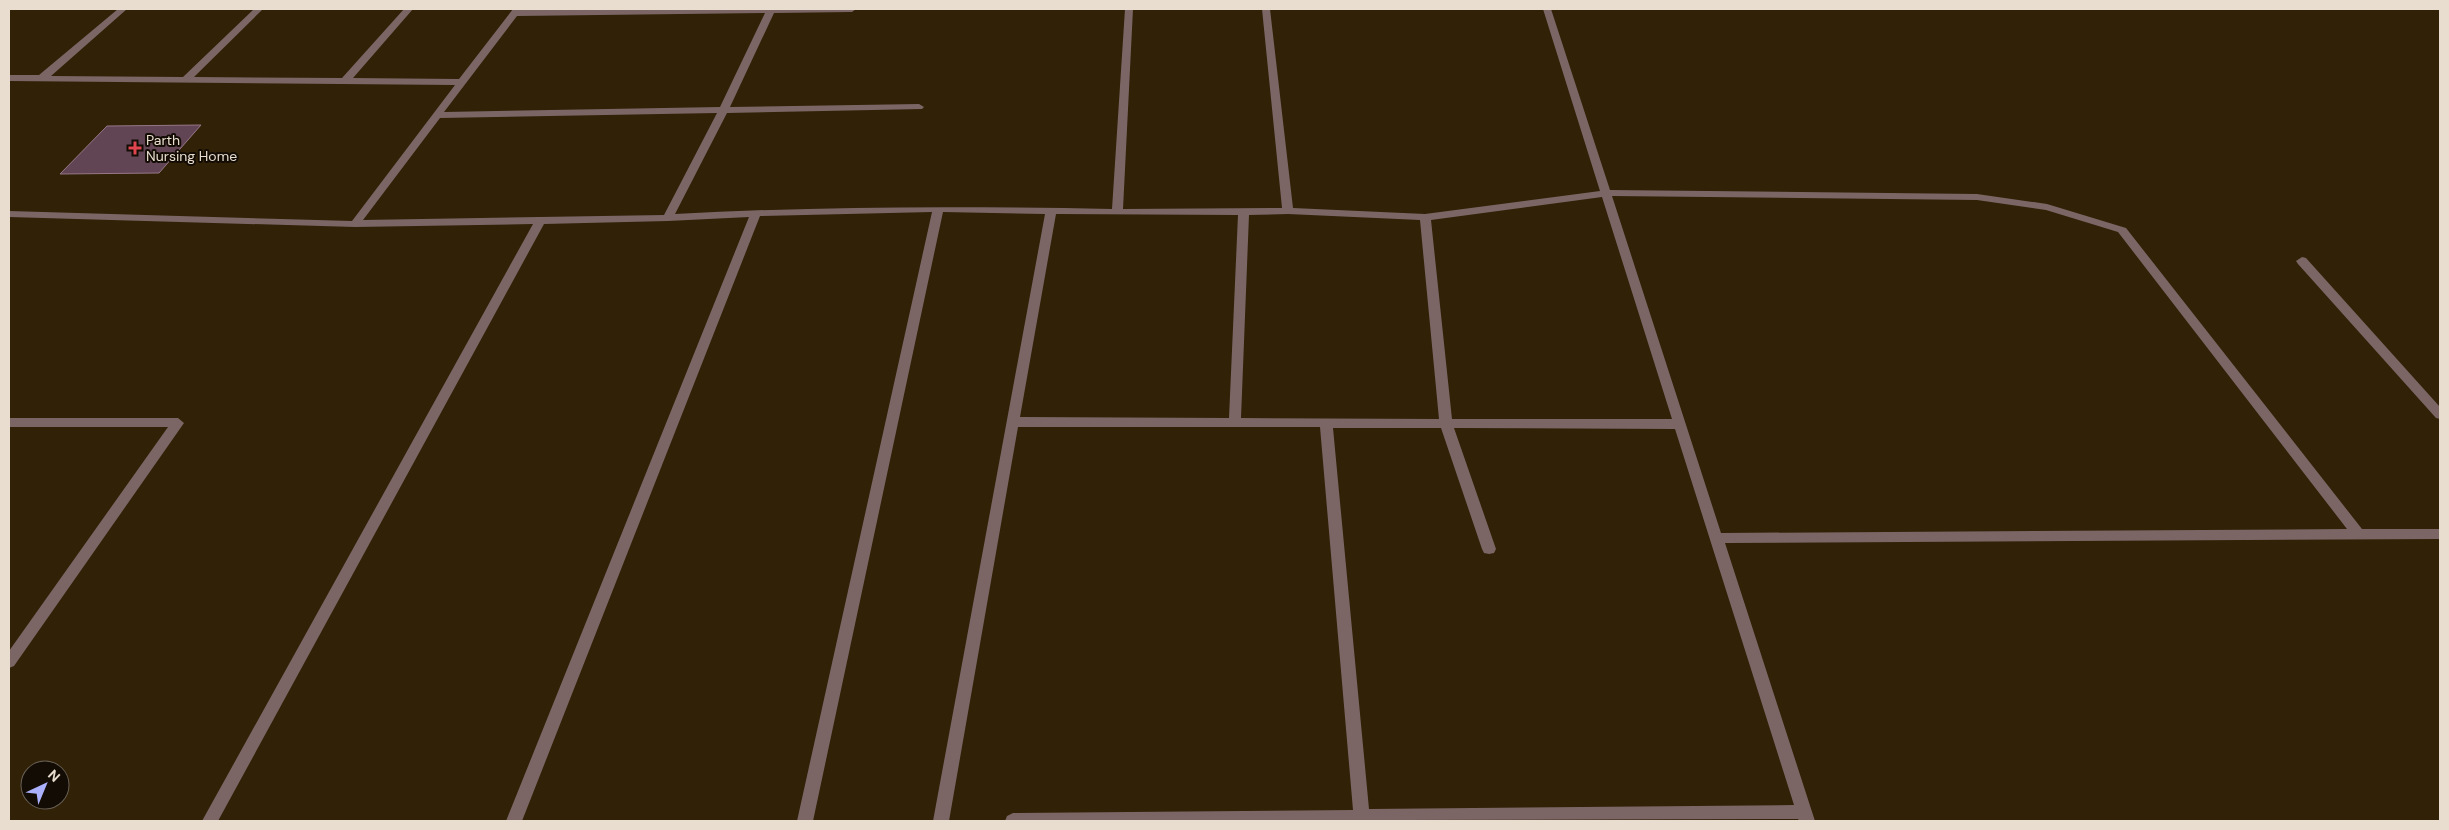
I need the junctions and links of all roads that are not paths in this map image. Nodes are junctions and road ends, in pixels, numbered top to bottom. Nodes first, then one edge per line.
1 (123, 9) edge
2 (259, 9) edge
3 (409, 9) edge
4 (852, 9) edge
5 (1129, 9) edge
6 (1266, 9) edge
7 (1547, 9) edge
8 (770, 10) edge
9 (515, 11) edge
10 (9, 78) edge
11 (42, 78) junction
12 (186, 79) junction
13 (345, 81) junction
14 (462, 82) junction
15 (919, 107) dead end
16 (722, 111) junction
17 (438, 115) junction
18 (1605, 193) junction
19 (938, 209) junction
20 (1051, 210) junction
21 (1244, 210) junction
22 (1288, 211) junction
23 (1117, 212) junction
24 (756, 213) junction
25 (9, 214) edge
26 (1425, 217) junction
27 (668, 218) junction
28 (541, 219) junction
29 (355, 224) junction
30 (2302, 261) dead end
31 (2440, 415) edge
32 (9, 422) edge
33 (1012, 422) junction
34 (1235, 423) junction
35 (1326, 423) junction
36 (1446, 423) junction
37 (1679, 424) junction
38 (2358, 534) junction
39 (2440, 534) edge
40 (1715, 538) junction
41 (1489, 549) dead end
42 (9, 662) edge
43 (1805, 817) edge
44 (1362, 820) edge
45 (210, 821) edge
46 (514, 821) edge
47 (805, 821) edge
48 (941, 821) edge
49 (1013, 821) edge

1 - 11 street
2 - 12 street
3 - 13 street
4 - 8 street
5 - 23 street
6 - 22 street
7 - 18 street
8 - 9 street
8 - 16 street
9 - 14 street
10 - 11 street
11 - 12 street
12 - 13 street
13 - 14 street
14 - 17 street
15 - 16 street
16 - 17 street
16 - 27 street
17 - 29 street
18 - 26 street
18 - 37 street
18 - 38 street
19 - 20 street
19 - 24 street
19 - 47 street
20 - 23 street
20 - 33 street
21 - 22 street
21 - 23 street
21 - 34 street
22 - 26 street
24 - 27 street
24 - 46 street
25 - 29 street
26 - 36 street
27 - 28 street
28 - 29 street
28 - 45 street
30 - 31 street
32 - 42 street
33 - 34 street
33 - 48 street
34 - 35 street
35 - 36 street
35 - 44 street
36 - 37 street
36 - 41 street
37 - 40 street
38 - 39 street
38 - 40 street
40 - 43 street
43 - 44 street
44 - 49 street

